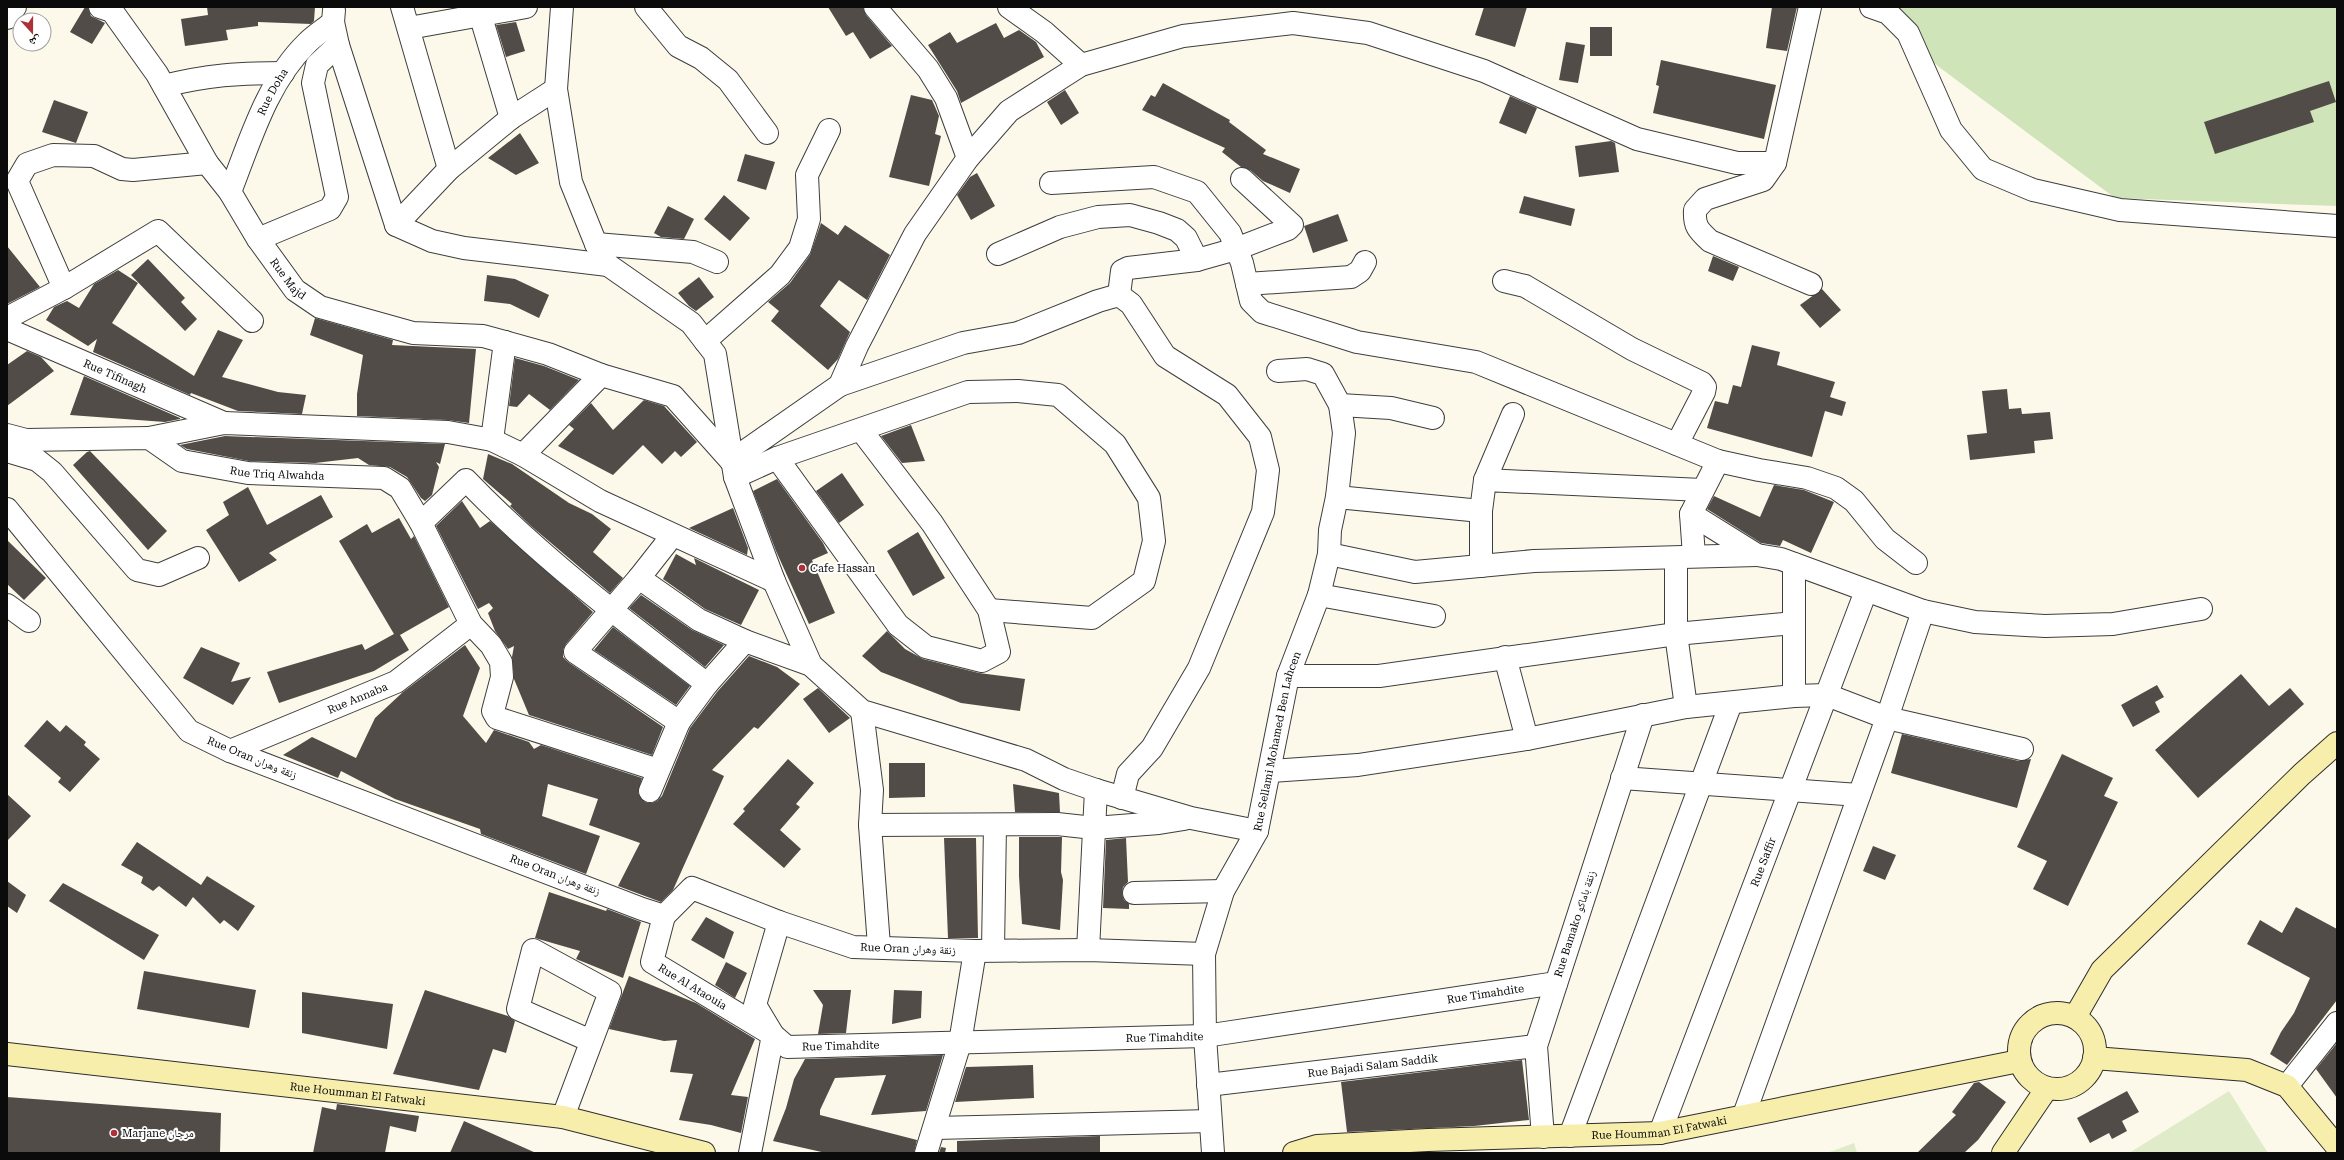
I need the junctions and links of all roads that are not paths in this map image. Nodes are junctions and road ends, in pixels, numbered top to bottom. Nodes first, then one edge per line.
1 (15, 7) edge
2 (100, 7) edge
3 (402, 7) edge
4 (526, 7) edge
5 (562, 7) edge
6 (646, 7) edge
7 (875, 7) edge
8 (1009, 7) edge
9 (1810, 7) edge
10 (1871, 7) edge
11 (479, 11) edge
12 (334, 14) edge
13 (7, 18) edge
14 (409, 28) junction
15 (338, 44) junction
16 (1081, 66) junction
17 (283, 73) junction
18 (164, 86) junction
19 (556, 89) junction
20 (511, 118) junction
21 (829, 130) dead end
22 (767, 133) dead end
23 (968, 158) junction
24 (206, 163) junction
25 (1775, 163) junction
26 (449, 169) junction
27 (1242, 179) dead end
28 (12, 181) edge
29 (1051, 183) dead end
30 (230, 192) junction
31 (396, 225) junction
32 (2337, 226) edge
33 (258, 239) junction
34 (596, 244) junction
35 (1236, 249) junction
36 (998, 254) dead end
37 (1197, 260) junction
38 (717, 262) dead end
39 (1365, 262) dead end
40 (608, 265) junction
41 (1504, 281) dead end
42 (1247, 284) junction
43 (1811, 284) dead end
44 (64, 288) junction
45 (1119, 295) junction
46 (7, 318) edge
47 (252, 321) dead end
48 (7, 329) edge
49 (704, 341) junction
50 (504, 342) junction
51 (1278, 371) dead end
52 (601, 375) junction
53 (840, 385) junction
54 (1340, 405) junction
55 (1513, 414) dead end
56 (1433, 418) dead end
57 (224, 423) junction
58 (861, 430) junction
59 (7, 435) edge
60 (150, 438) junction
61 (492, 440) junction
62 (1677, 444) junction
63 (7, 451) edge
64 (523, 455) junction
65 (776, 458) junction
66 (1718, 461) junction
67 (733, 469) junction
68 (1485, 480) junction
69 (1702, 490) junction
70 (1337, 497) junction
71 (7, 509) edge
72 (1481, 511) junction
73 (1691, 514) junction
74 (421, 523) junction
75 (672, 536) junction
76 (1329, 554) junction
77 (1756, 555) junction
78 (1685, 557) junction
79 (198, 558) dead end
80 (1916, 563) dead end
81 (1794, 564) junction
82 (1481, 566) junction
83 (639, 578) junction
84 (774, 581) junction
85 (1866, 591) junction
86 (1319, 595) junction
87 (7, 605) edge
88 (2201, 609) dead end
89 (609, 610) junction
90 (989, 610) junction
91 (1923, 611) junction
92 (1434, 616) dead end
93 (29, 621) dead end
94 (1794, 623) junction
95 (471, 624) junction
96 (1676, 634) junction
97 (745, 641) junction
98 (1504, 657) junction
99 (812, 665) junction
100 (1288, 676) junction
101 (707, 684) junction
102 (1827, 695) junction
103 (1794, 696) junction
104 (1731, 703) junction
105 (1686, 707) junction
106 (862, 711) junction
107 (1643, 715) junction
108 (1887, 718) junction
109 (679, 722) junction
110 (1527, 739) junction
111 (2337, 743) edge
112 (2022, 749) dead end
113 (230, 751) junction
114 (658, 770) junction
115 (1271, 771) junction
116 (1622, 778) junction
117 (1701, 784) junction
118 (1096, 790) junction
119 (1790, 790) junction
120 (650, 791) dead end
121 (1859, 795) junction
122 (1122, 798) junction
123 (1192, 818) junction
124 (870, 825) junction
125 (995, 825) junction
126 (1094, 828) junction
127 (1258, 831) junction
128 (1223, 891) junction
129 (1134, 893) dead end
130 (664, 916) junction
131 (779, 922) junction
132 (879, 946) junction
133 (1088, 950) junction
134 (984, 951) junction
135 (1204, 954) junction
136 (1556, 983) junction
137 (2075, 1017) junction
138 (2337, 1023) edge
139 (773, 1036) junction
140 (1205, 1036) junction
141 (590, 1041) junction
142 (960, 1043) junction
143 (1536, 1046) junction
144 (7, 1054) edge
145 (2094, 1058) junction
146 (2019, 1061) junction
147 (1208, 1084) junction
148 (2287, 1086) junction
149 (2047, 1088) junction
150 (1744, 1116) junction
151 (563, 1117) junction
152 (1210, 1121) junction
153 (935, 1128) junction
154 (1660, 1134) junction
155 (1570, 1136) junction
156 (1543, 1137) junction
157 (2337, 1147) edge
158 (704, 1153) edge
159 (750, 1153) edge
160 (926, 1153) edge
161 (1213, 1153) edge
162 (1294, 1153) edge
163 (2003, 1153) edge

1 - 13 street
2 - 18 street, Rue Majd
3 - 14 street
4 - 11 street
5 - 19 street
6 - 22 street
7 - 23 street
8 - 16 street
9 - 25 street
10 - 32 street
11 - 14 street
11 - 20 street
12 - 15 street
12 - 17 street, Rue Doha
14 - 26 street
15 - 31 street
15 - 33 street
16 - 23 street
16 - 25 street
17 - 18 street
17 - 30 street, Rue Doha
18 - 24 street, Rue Majd
19 - 20 street
19 - 34 street
20 - 26 street
21 - 49 street
23 - 53 street
24 - 28 street
24 - 30 street, Rue Majd
25 - 43 street
26 - 31 street
27 - 35 street
28 - 44 street
29 - 35 street
30 - 33 street, Rue Majd
31 - 40 street
33 - 50 street, Rue Majd
34 - 38 street
34 - 40 street
35 - 37 street
35 - 42 street
36 - 37 street
37 - 45 street
39 - 42 street
40 - 49 street
41 - 62 street
42 - 62 street
44 - 46 street
44 - 47 street
45 - 53 street
45 - 122 street
48 - 57 street, Rue Tifinagh
49 - 67 street
50 - 52 street, Rue Majd
50 - 61 street
51 - 54 street, Rue Sellami Mohamed Ben Lahcen
52 - 64 street
52 - 67 street, Rue Majd
53 - 67 street
54 - 56 street
54 - 70 street, Rue Sellami Mohamed Ben Lahcen
55 - 68 street
57 - 60 street
57 - 61 street
58 - 65 street
58 - 90 street
58 - 90 street
59 - 60 street
60 - 74 street, Rue Triq Alwahda
61 - 64 street
62 - 66 street
63 - 79 street
64 - 75 street
65 - 67 street
65 - 90 street
66 - 69 street
66 - 80 street
67 - 84 street
68 - 69 street
68 - 72 street
69 - 73 street
70 - 72 street
70 - 76 street, Rue Sellami Mohamed Ben Lahcen
71 - 113 street, Rue Oran زنقة وهران
72 - 82 street
73 - 77 street
73 - 78 street
74 - 89 street
74 - 95 street, Rue Triq Alwahda
75 - 83 street
75 - 84 street
76 - 82 street
76 - 86 street, Rue Sellami Mohamed Ben Lahcen
77 - 78 street
77 - 81 street
78 - 82 street
78 - 96 street
81 - 85 street
81 - 94 street
83 - 89 street
83 - 97 street
84 - 99 street
85 - 91 street
85 - 102 street, Rue Saffir
86 - 92 street
86 - 100 street, Rue Sellami Mohamed Ben Lahcen
87 - 93 street
88 - 91 street
89 - 101 street
89 - 109 street
91 - 108 street
94 - 96 street
94 - 103 street
95 - 113 street, Rue Annaba
95 - 114 street, Rue Triq Alwahda
96 - 98 street
96 - 105 street
97 - 99 street
97 - 101 street
98 - 100 street
98 - 110 street
99 - 106 street
100 - 115 street, Rue Sellami Mohamed Ben Lahcen
101 - 109 street
102 - 103 street
102 - 108 street
102 - 119 street, Rue Saffir
103 - 104 street
104 - 105 street
104 - 117 street
105 - 107 street
106 - 118 street
106 - 124 street
107 - 110 street
107 - 116 street, Rue Bamako زنقة باماكو
108 - 112 street
108 - 121 street
109 - 114 street
110 - 115 street
111 - 137 street
113 - 130 street, Rue Oran زنقة وهران
114 - 120 street
115 - 127 street, Rue Sellami Mohamed Ben Lahcen
116 - 117 street
116 - 136 street, Rue Bamako زنقة باماكو
117 - 119 street
117 - 155 street
118 - 122 street
118 - 126 street
119 - 121 street
119 - 154 street, Rue Saffir
121 - 150 street
122 - 123 street
123 - 126 street
123 - 127 street
124 - 125 street
124 - 132 street
125 - 126 street
125 - 134 street
126 - 133 street
127 - 128 street, Rue Sellami Mohamed Ben Lahcen
128 - 129 street
128 - 135 street, Rue Sellami Mohamed Ben Lahcen
130 - 131 street, Rue Oran زنقة وهران
130 - 139 street, Rue Al Ataouia
131 - 132 street, Rue Oran زنقة وهران
131 - 139 street
132 - 134 street, Rue Oran زنقة وهران
133 - 134 street, Rue Oran زنقة وهران
133 - 135 street, Rue Oran زنقة وهران
134 - 142 street
135 - 140 street, Rue Sellami Mohamed Ben Lahcen
136 - 140 street, Rue Timahdite
136 - 143 street, Rue Bamako زنقة باماكو
137 - 145 street
137 - 146 street
138 - 148 street
139 - 142 street, Rue Timahdite
139 - 159 street
140 - 142 street, Rue Timahdite
140 - 147 street, Rue Sellami Mohamed Ben Lahcen
141 - 141 street
141 - 151 street
142 - 153 street
143 - 147 street, Rue Bajadi Salam Saddik
143 - 156 street, Rue Bamako زنقة باماكو
144 - 151 street, Rue Houmman El Fatwaki
145 - 148 street
145 - 149 street
146 - 149 street
146 - 150 street, Rue Houmman El Fatwaki
147 - 152 street, Rue Sellami Mohamed Ben Lahcen
148 - 157 street
149 - 163 street
150 - 154 street, Rue Houmman El Fatwaki
151 - 158 street, Rue Houmman El Fatwaki
152 - 153 street
152 - 161 street, Rue Sellami Mohamed Ben Lahcen
153 - 160 street
154 - 155 street, Rue Houmman El Fatwaki
155 - 156 street, Rue Houmman El Fatwaki
156 - 162 street, Rue Houmman El Fatwaki

